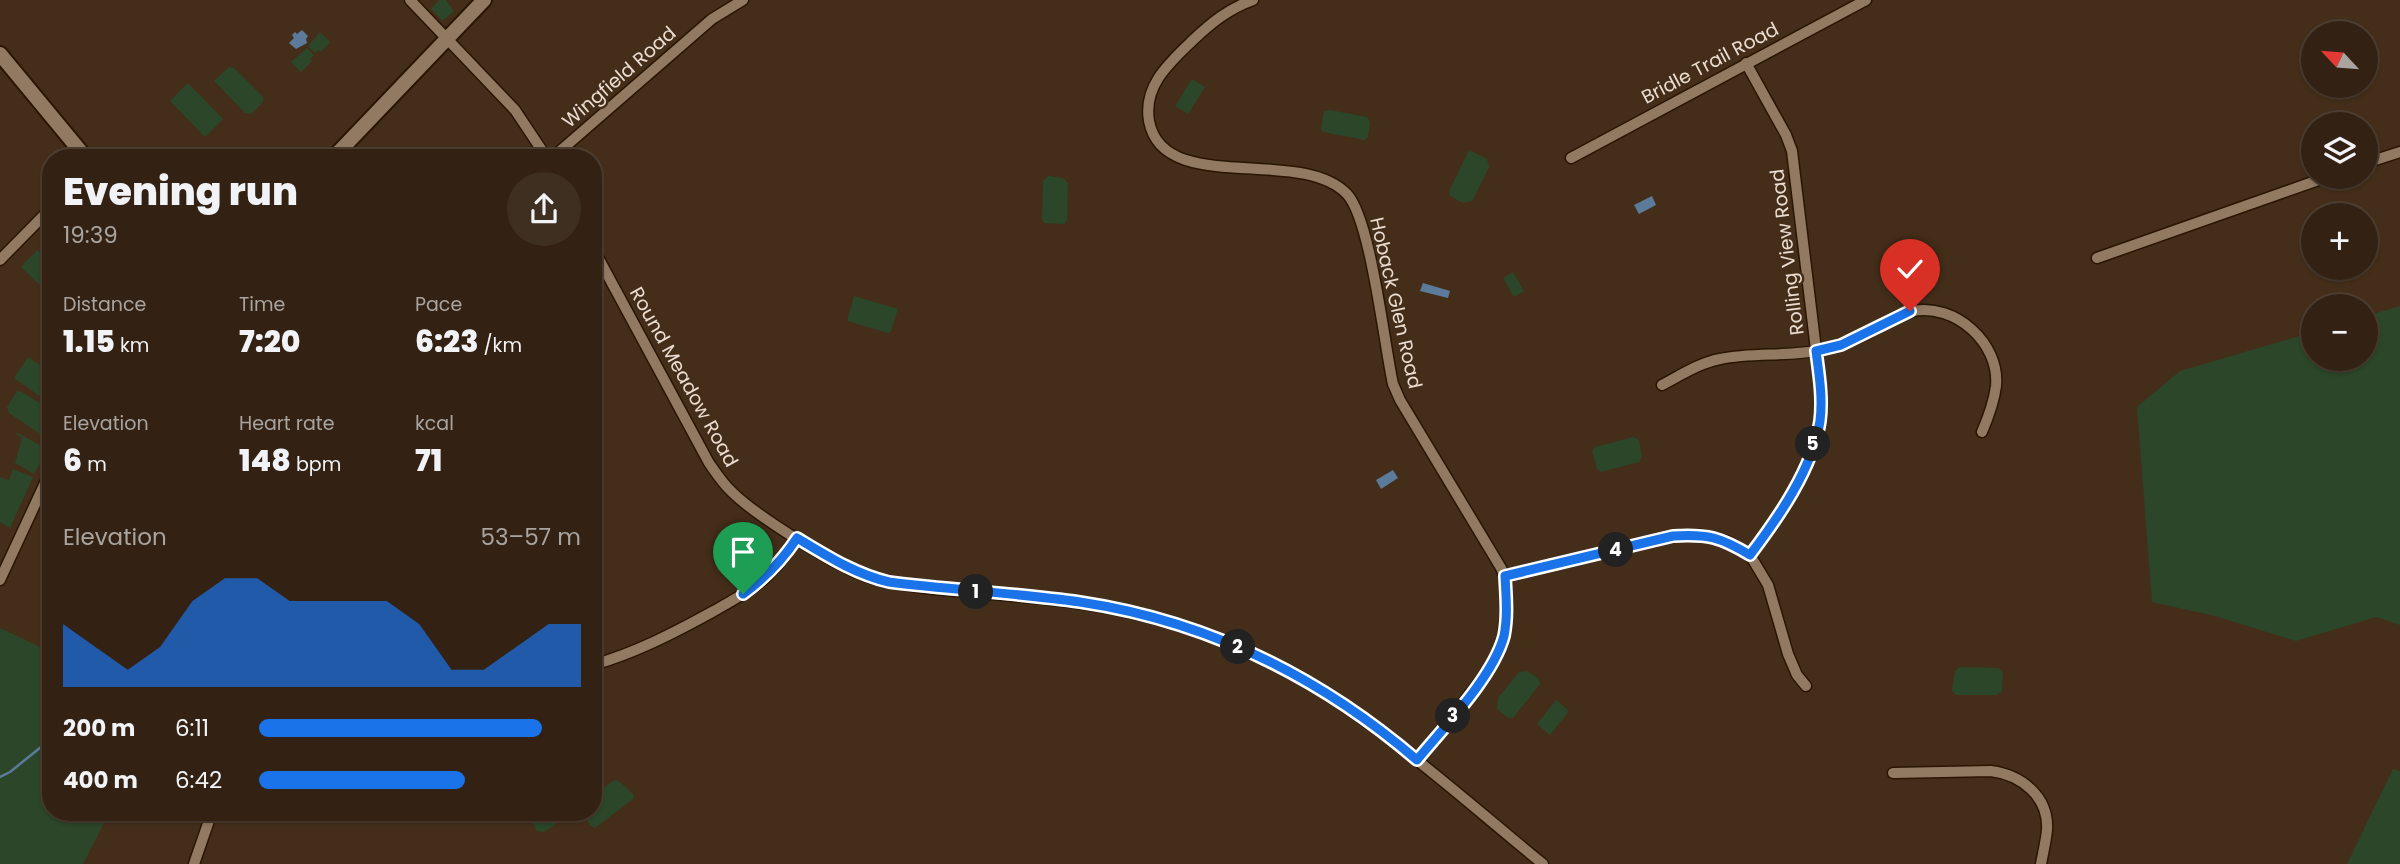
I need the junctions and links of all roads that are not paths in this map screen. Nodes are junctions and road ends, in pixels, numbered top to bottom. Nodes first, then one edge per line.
1 (410, 0) edge
2 (484, 0) edge
3 (743, 0) edge
4 (1253, 0) edge
5 (1866, 0) edge
6 (447, 38) junction
7 (0, 54) edge
8 (1746, 62) junction
9 (79, 149) edge
10 (342, 149) edge
11 (543, 149) edge
12 (560, 149) edge
13 (2400, 152) edge
14 (1571, 158) dead end
15 (2378, 159) edge
16 (2301, 186) edge
17 (42, 217) edge
18 (2097, 258) dead end
19 (0, 260) edge
20 (602, 264) edge
21 (1816, 351) junction
22 (1662, 385) dead end
23 (1982, 432) dead end
24 (42, 489) edge
25 (797, 538) junction
26 (1750, 555) junction
27 (1505, 576) junction
28 (0, 580) edge
29 (602, 662) edge
30 (1806, 686) dead end
31 (1417, 760) junction
32 (1893, 773) dead end
33 (209, 821) edge
34 (194, 864) edge
35 (1543, 864) edge
36 (2041, 864) edge

1 - 6 street
2 - 6 street
3 - 12 street, Wingfield Road
4 - 27 street, Hoback Glen Road
5 - 8 street, Bridle Trail Road
6 - 10 street
6 - 11 street
7 - 9 street
8 - 14 street, Bridle Trail Road
8 - 21 street, Rolling View Road
13 - 15 street
16 - 18 street
17 - 19 street
20 - 25 street, Round Meadow Road
21 - 22 street
21 - 23 street
21 - 26 street, Rolling View Road
24 - 28 street
25 - 29 street
25 - 31 street, Round Meadow Road
26 - 27 street
26 - 30 street
27 - 31 street, Hoback Glen Road
31 - 35 street, Round Meadow Road
32 - 36 street
33 - 34 street

